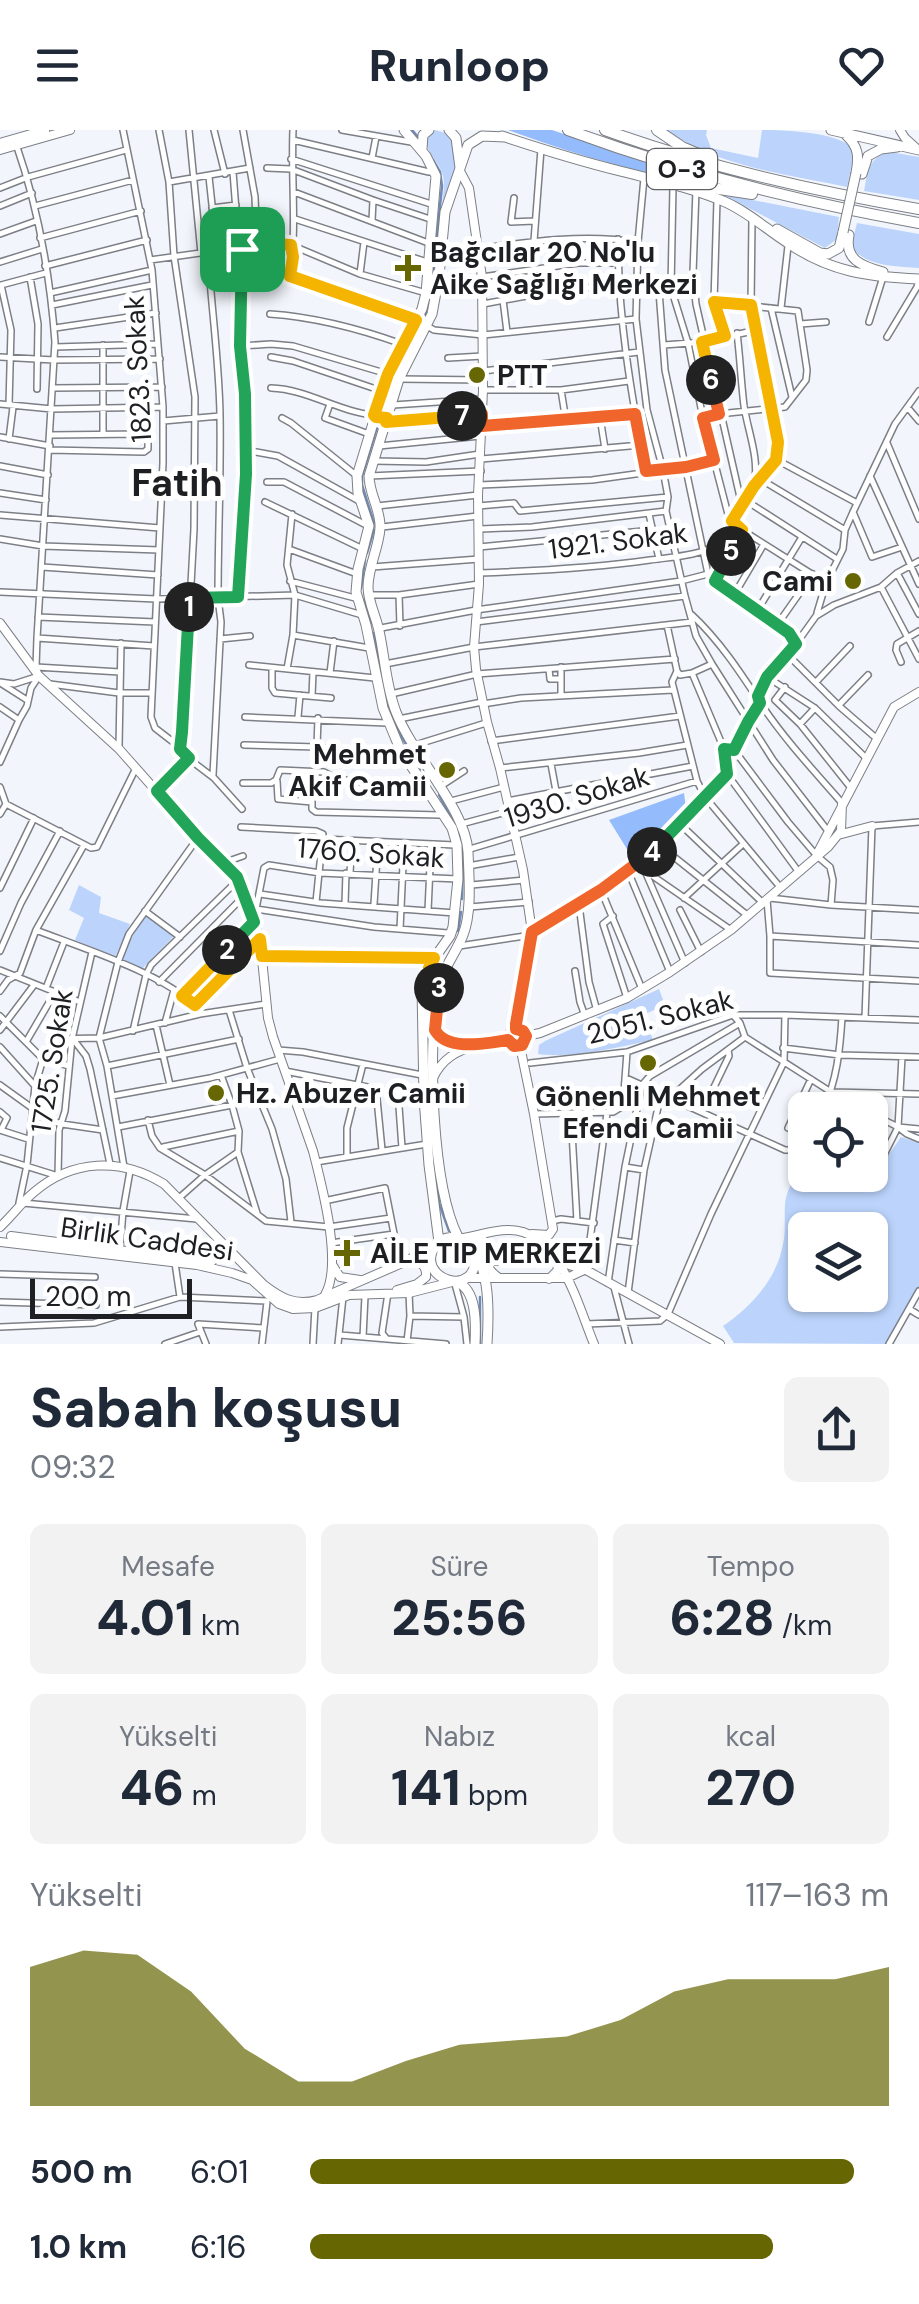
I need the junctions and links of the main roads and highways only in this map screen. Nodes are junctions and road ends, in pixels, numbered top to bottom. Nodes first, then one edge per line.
1 (404, 130) edge
2 (429, 130) edge
3 (448, 130) edge
4 (488, 130) edge
5 (568, 130) edge
6 (606, 130) edge
7 (657, 130) edge
8 (831, 130) edge
9 (847, 131) edge
10 (505, 137) junction
11 (418, 147) junction
12 (915, 147) edge
13 (729, 168) junction
14 (460, 171) junction
15 (859, 174) junction
16 (677, 185) junction
17 (798, 199) junction
18 (919, 209) edge
19 (752, 217) junction
20 (919, 223) edge
21 (846, 232) junction
22 (905, 278) junction
23 (919, 280) edge
24 (374, 415) junction
25 (386, 420) junction
26 (374, 527) junction
27 (369, 595) junction
28 (357, 598) junction
29 (364, 620) junction
30 (378, 625) junction
31 (464, 846) junction
32 (463, 882) junction
33 (432, 961) junction
34 (443, 972) junction
35 (422, 989) junction
36 (437, 994) junction
37 (428, 1076) junction
38 (461, 1238) junction
39 (437, 1244) junction
40 (475, 1252) junction
41 (457, 1281) junction
42 (475, 1344) edge
43 (487, 1344) edge

1 - 11 main road
2 - 11 main road
3 - 14 main road
4 - 10 main road
5 - 17 highway, O-3
6 - 13 highway, O-3
7 - 13 highway
8 - 9 main road
9 - 12 main road
9 - 15 main road
10 - 14 main road
10 - 16 main road
11 - 24 main road
12 - 15 main road
13 - 18 highway, O-3
14 - 25 main road
15 - 21 main road, bridge
16 - 17 highway
16 - 19 main road
17 - 20 highway, O-3
19 - 21 main road
19 - 22 main road
21 - 22 main road
22 - 23 main road
24 - 25 main road
24 - 26 main road
25 - 26 main road
26 - 27 main road
26 - 28 main road
27 - 28 main road
27 - 30 main road
28 - 29 main road
29 - 30 main road
29 - 31 main road
30 - 31 main road
31 - 32 main road
31 - 32 main road
32 - 33 main road
32 - 34 main road
33 - 34 main road
33 - 35 main road
34 - 36 main road
35 - 36 main road
35 - 37 main road
36 - 37 main road
37 - 38 main road
37 - 39 main road
38 - 39 main road
38 - 40 main road
39 - 41 main road
40 - 41 main road
40 - 43 main road
41 - 42 main road

